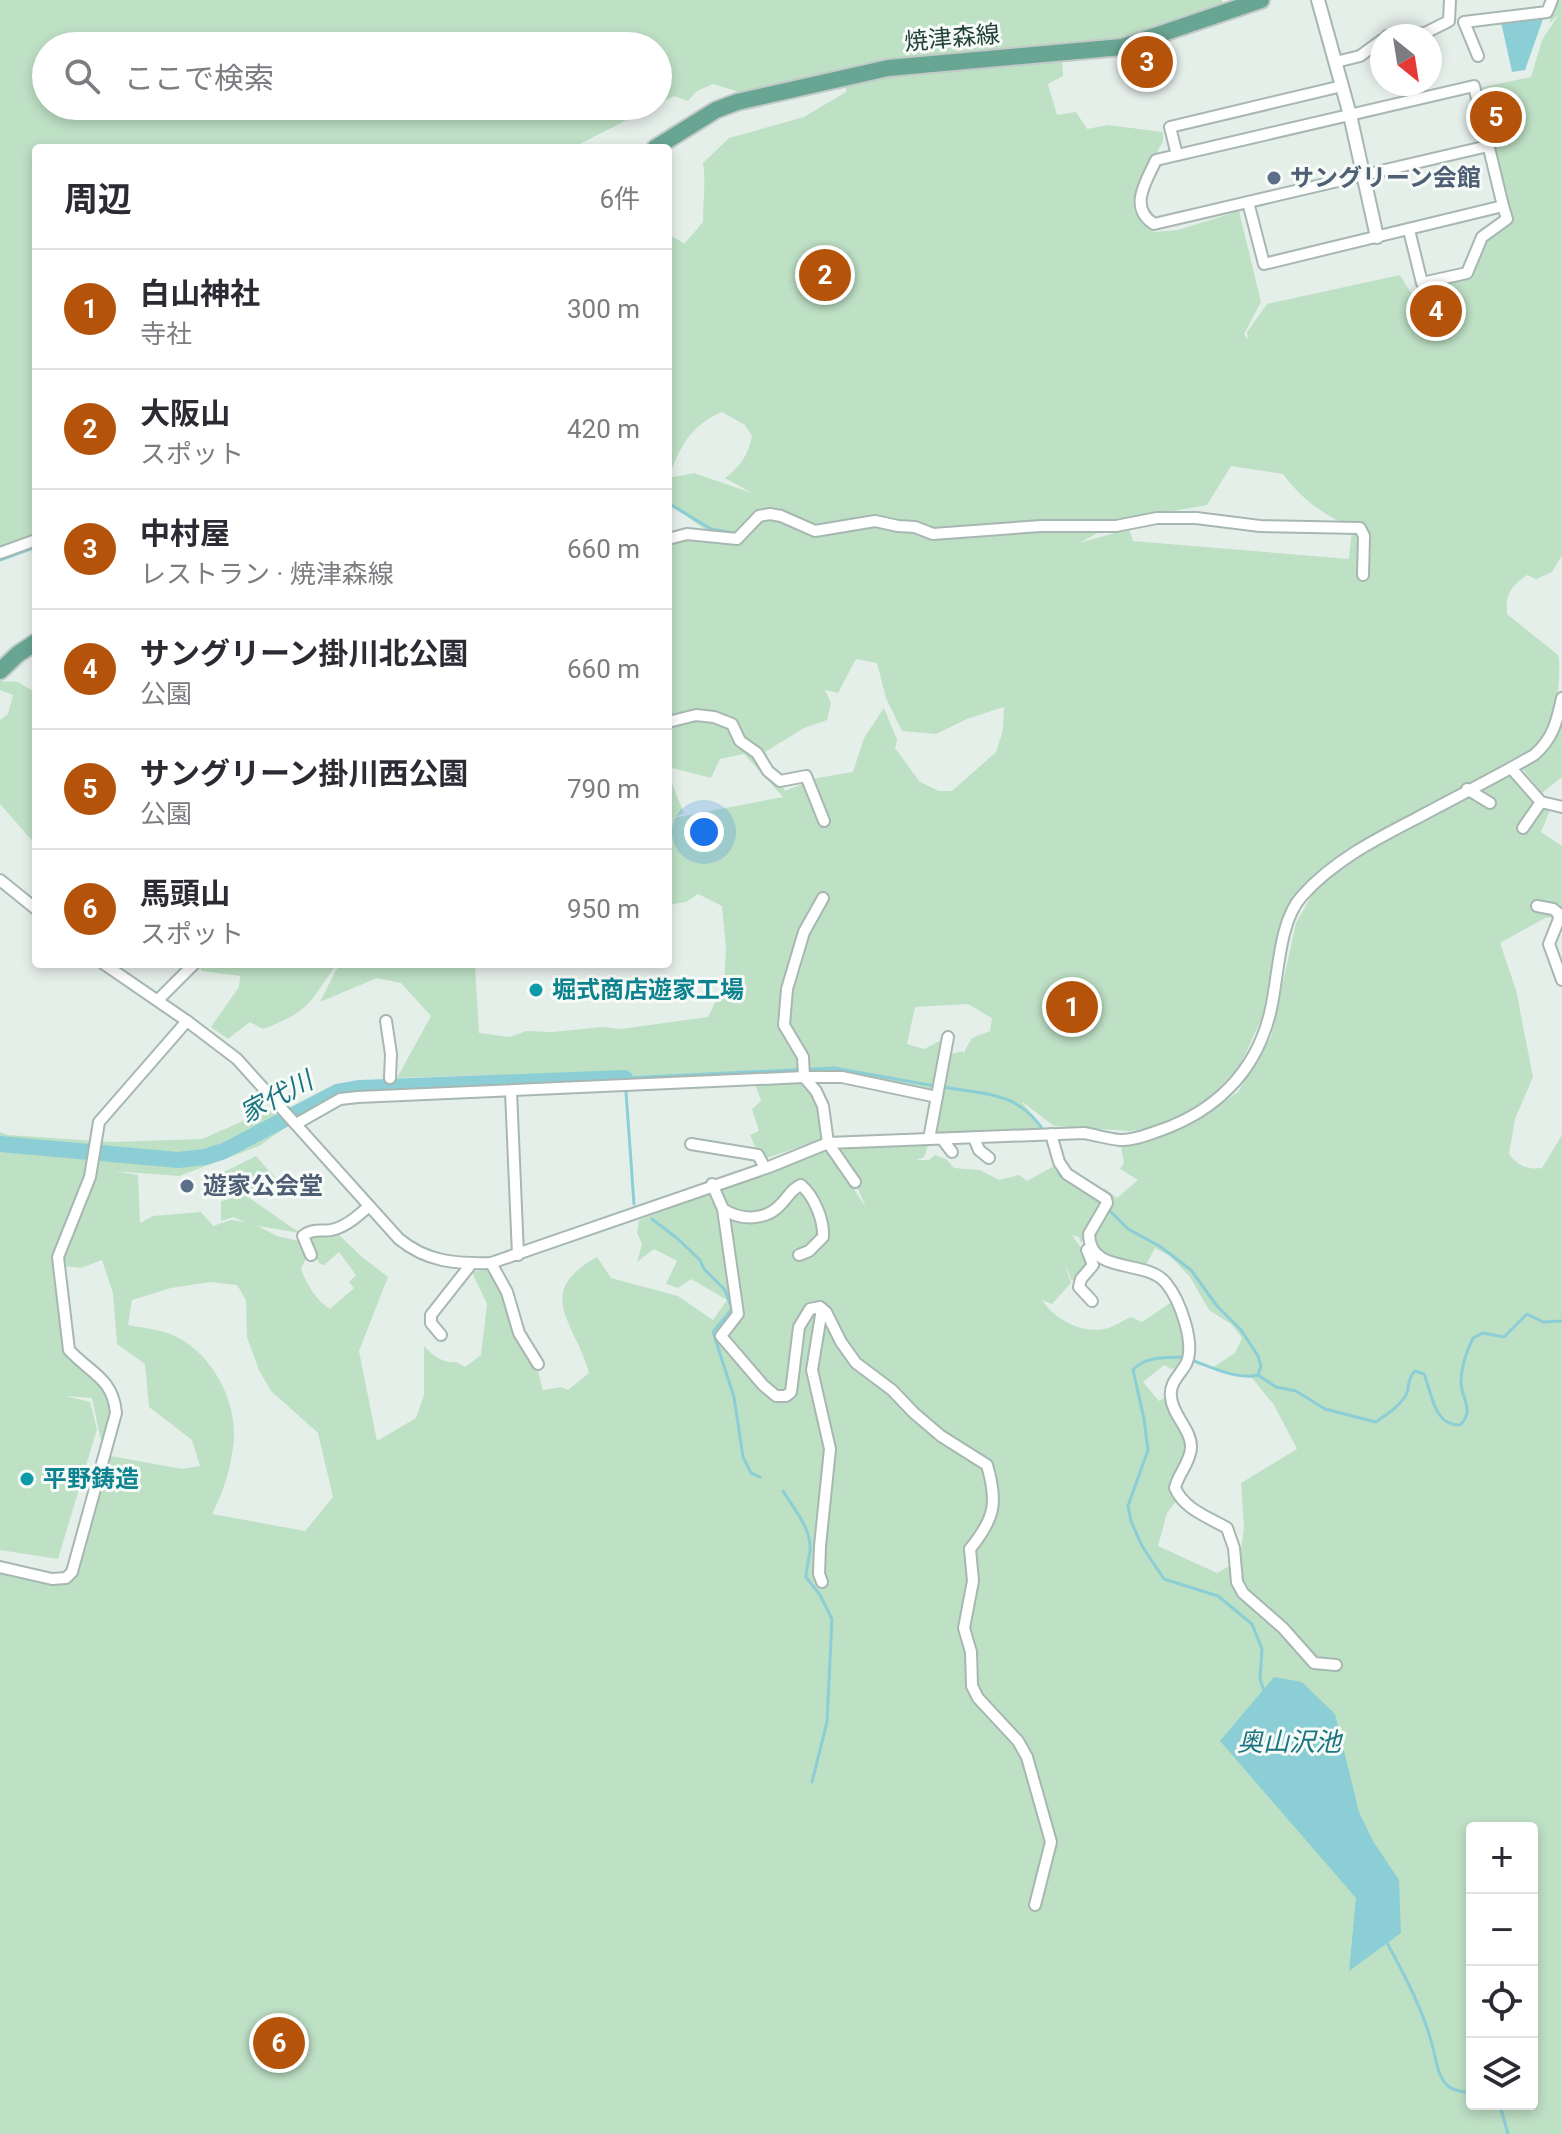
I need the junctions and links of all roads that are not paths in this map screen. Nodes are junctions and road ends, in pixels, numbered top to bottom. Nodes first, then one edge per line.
1 (1261, 0) edge
2 (1318, 0) edge
3 (1450, 0) edge
4 (1552, 0) edge
5 (1442, 24) edge
6 (1370, 49) edge
7 (1478, 56) dead end
8 (1336, 62) junction
9 (1342, 86) junction
10 (1350, 115) junction
11 (661, 144) edge
12 (1488, 146) junction
13 (1177, 155) junction
14 (1364, 175) junction
15 (1248, 202) junction
16 (1503, 206) junction
17 (1409, 230) junction
18 (1377, 237) junction
19 (672, 538) edge
20 (32, 541) edge
21 (0, 553) edge
22 (1363, 575) dead end
23 (32, 645) edge
24 (0, 671) edge
25 (1562, 698) edge
26 (672, 721) edge
27 (1511, 768) junction
28 (1467, 789) junction
29 (1541, 802) junction
30 (1490, 803) dead end
31 (1562, 807) edge
32 (824, 821) dead end
33 (1523, 828) dead end
34 (0, 880) edge
35 (823, 898) dead end
36 (32, 906) edge
37 (1537, 906) dead end
38 (1560, 919) edge
39 (110, 968) edge
40 (190, 968) edge
41 (1562, 980) edge
42 (158, 1000) junction
43 (187, 1021) junction
44 (386, 1021) dead end
45 (948, 1037) dead end
46 (804, 1071) junction
47 (390, 1078) dead end
48 (511, 1091) junction
49 (938, 1091) junction
50 (296, 1124) junction
51 (1047, 1134) junction
52 (974, 1138) junction
53 (929, 1139) junction
54 (942, 1139) junction
55 (828, 1143) junction
56 (691, 1144) dead end
57 (952, 1152) dead end
58 (989, 1158) dead end
59 (765, 1168) junction
60 (855, 1182) dead end
61 (712, 1184) junction
62 (369, 1206) junction
63 (723, 1209) junction
64 (1089, 1234) junction
65 (311, 1255) dead end
66 (518, 1255) junction
67 (799, 1255) dead end
68 (472, 1263) junction
69 (491, 1263) junction
70 (1092, 1301) dead end
71 (822, 1309) junction
72 (441, 1335) dead end
73 (538, 1364) dead end
74 (0, 1567) edge
75 (822, 1582) dead end
76 (1336, 1665) dead end
77 (1035, 1905) dead end

1 - 11 main road, 焼津森線
2 - 8 street
3 - 5 street
4 - 7 street
6 - 8 street
8 - 9 street
9 - 10 street
9 - 13 street
10 - 12 street
10 - 13 street
10 - 14 street
12 - 14 street
12 - 16 street
13 - 15 street
14 - 15 street
14 - 18 street
15 - 18 street
16 - 17 street
16 - 17 street
17 - 18 street
19 - 22 street
20 - 21 street
23 - 24 main road
25 - 27 street
26 - 32 street
27 - 28 street
27 - 29 street
28 - 30 street
28 - 51 street
29 - 31 street
29 - 33 street
34 - 36 street
35 - 46 street
37 - 38 street
38 - 41 street
39 - 42 street
40 - 42 street
42 - 43 street
43 - 50 street
43 - 74 street
44 - 47 street
45 - 49 street
46 - 48 street
46 - 49 street
46 - 55 street
48 - 50 street
48 - 66 street
49 - 53 street
50 - 62 street
51 - 52 street
51 - 64 street
52 - 54 street
52 - 58 street
53 - 54 street
53 - 55 street
54 - 57 street
55 - 59 street
55 - 60 street
56 - 59 street
59 - 61 street
61 - 63 street
61 - 66 street
62 - 65 street
62 - 68 street
63 - 67 street
63 - 71 street
64 - 70 street
64 - 76 street
66 - 69 street
68 - 69 street
68 - 72 street
69 - 73 street
71 - 75 street
71 - 77 street

